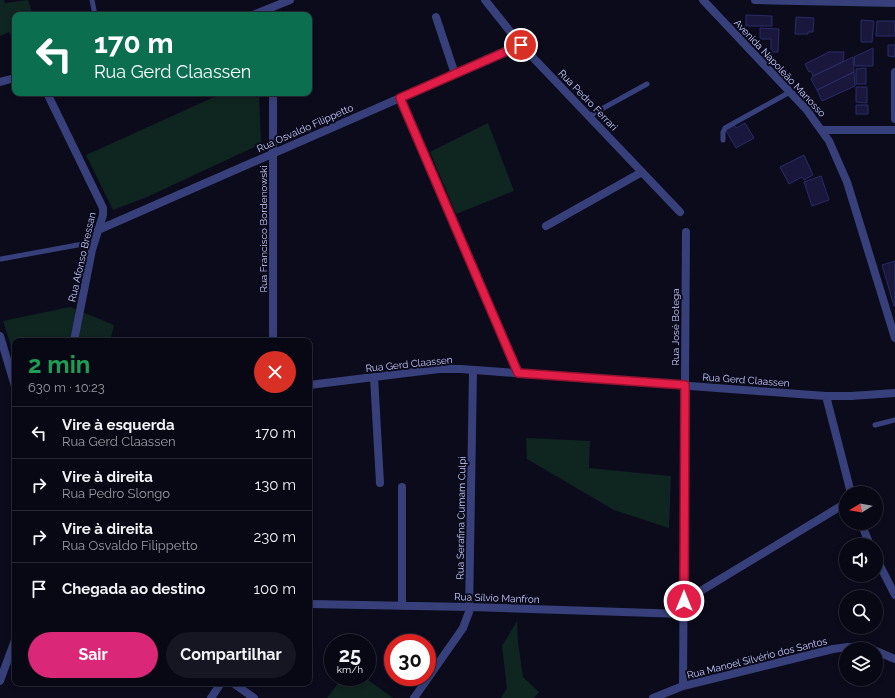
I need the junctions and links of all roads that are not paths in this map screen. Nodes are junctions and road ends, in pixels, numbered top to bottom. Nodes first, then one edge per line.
1 (92, 0) edge
2 (290, 0) edge
3 (485, 0) edge
4 (702, 0) edge
5 (755, 0) edge
6 (895, 3) edge
7 (94, 12) edge
8 (260, 12) edge
9 (436, 17) dead end
10 (521, 45) junction
11 (895, 72) edge
12 (455, 74) junction
13 (12, 79) edge
14 (0, 82) edge
15 (647, 84) dead end
16 (790, 92) junction
17 (48, 96) edge
18 (273, 96) edge
19 (400, 98) junction
20 (589, 116) junction
21 (895, 118) edge
22 (822, 130) junction
23 (895, 130) edge
24 (723, 140) dead end
25 (273, 153) junction
26 (642, 172) junction
27 (680, 212) dead end
28 (546, 226) dead end
29 (98, 230) junction
30 (686, 232) dead end
31 (94, 242) junction
32 (1, 259) dead end
33 (0, 336) edge
34 (75, 338) edge
35 (273, 338) edge
36 (895, 338) edge
37 (473, 370) junction
38 (518, 373) junction
39 (12, 376) edge
40 (374, 377) junction
41 (312, 385) edge
42 (685, 385) junction
43 (895, 392) edge
44 (826, 396) junction
45 (895, 420) edge
46 (875, 425) dead end
47 (380, 483) dead end
48 (849, 486) edge
49 (402, 487) dead end
50 (839, 507) edge
51 (883, 572) edge
52 (895, 595) edge
53 (684, 601) junction
54 (312, 604) edge
55 (402, 605) junction
56 (470, 607) junction
57 (684, 614) junction
58 (12, 648) edge
59 (839, 648) edge
60 (883, 654) edge
61 (895, 660) edge
62 (0, 681) edge
63 (219, 686) edge
64 (237, 686) edge
65 (683, 686) junction
66 (210, 698) edge
67 (254, 698) edge
68 (414, 698) edge
69 (653, 698) edge

1 - 7 lane
2 - 8 street
3 - 10 street, Rua Pedro Ferrari
4 - 16 street, Avenida Napoleão Manosso
5 - 6 street
9 - 12 street
10 - 12 street, Rua Osvaldo Filippetto
10 - 20 street, Rua Pedro Ferrari
11 - 21 street
12 - 19 street, Rua Osvaldo Filippetto
13 - 14 street
15 - 20 lane
16 - 22 street, Avenida Napoleão Manosso
16 - 24 lane
17 - 29 street, Rua Afonso Bressan
18 - 25 street, Rua Francisco Bordenowski
19 - 25 street, Rua Osvaldo Filippetto
19 - 38 street
20 - 26 street, Rua Pedro Ferrari
22 - 23 street
22 - 36 street, Avenida Napoleão Manosso
25 - 29 street, Rua Osvaldo Filippetto
25 - 35 street, Rua Francisco Bordenowski
26 - 27 street, Rua Pedro Ferrari
26 - 28 street
29 - 31 street, Rua Afonso Bressan
30 - 42 street, Rua José Botega
31 - 32 lane
31 - 34 street, Rua Afonso Bressan
33 - 39 street
37 - 38 street, Rua Gerd Claassen
37 - 40 street, Rua Gerd Claassen
37 - 56 street, Rua Serafina Cumam Culpi
38 - 42 street, Rua Gerd Claassen
40 - 41 street, Rua Gerd Claassen
40 - 47 street
42 - 44 street, Rua Gerd Claassen
42 - 53 street, Rua José Botega
43 - 44 street, Rua Gerd Claassen
44 - 48 street
45 - 46 lane
49 - 55 street
50 - 53 street
51 - 52 street
53 - 57 street, Rua José Botega
54 - 55 street, Rua Sílvio Manfron
55 - 56 street, Rua Sílvio Manfron
56 - 57 street, Rua Sílvio Manfron
56 - 68 street, Rua Serafina Cumam Culpi
57 - 65 street, Rua José Botega
58 - 62 street
59 - 65 street, Rua Manoel Silvério dos Santos
60 - 61 street
63 - 66 street
64 - 67 street
65 - 69 street, Rua Manoel Silvério dos Santos

